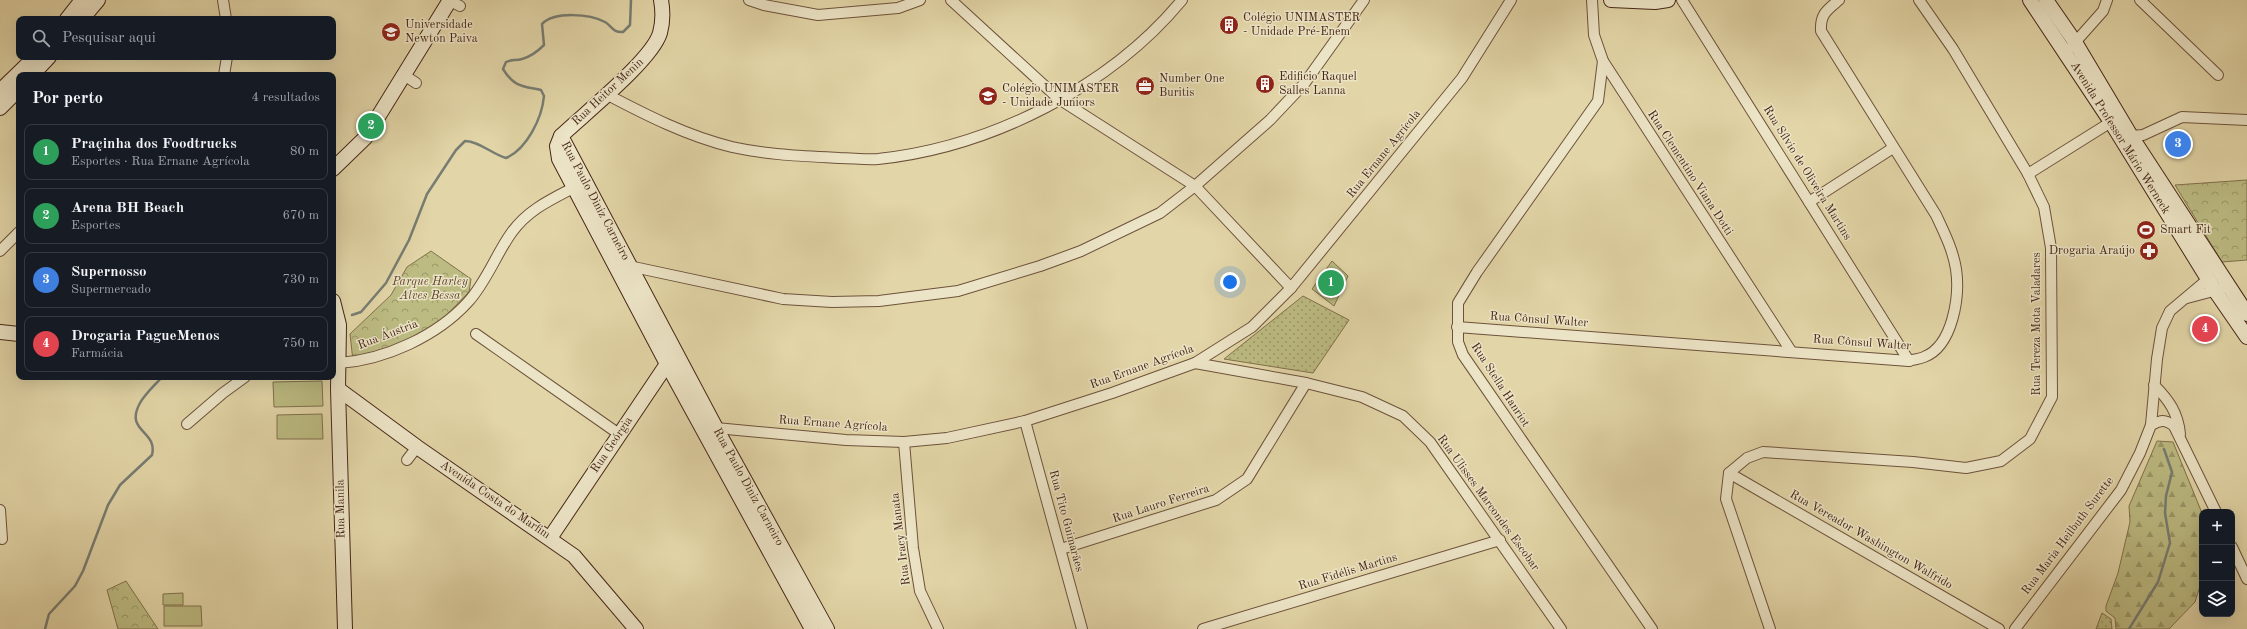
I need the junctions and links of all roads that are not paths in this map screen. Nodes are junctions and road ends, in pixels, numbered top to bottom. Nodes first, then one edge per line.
1 (82, 0) edge
2 (98, 0) edge
3 (223, 0) edge
4 (661, 0) edge
5 (749, 0) edge
6 (920, 0) edge
7 (951, 0) edge
8 (1182, 0) edge
9 (1364, 0) edge
10 (1511, 0) edge
11 (1592, 0) edge
12 (1611, 0) edge
13 (1668, 0) edge
14 (1682, 0) edge
15 (1839, 0) edge
16 (1920, 0) edge
17 (2030, 0) edge
18 (2046, 0) edge
19 (2106, 0) edge
20 (2140, 0) edge
21 (454, 2) edge
22 (69, 16) edge
23 (85, 16) edge
24 (226, 16) edge
25 (2075, 42) junction
26 (2066, 53) junction
27 (33, 60) edge
28 (46, 60) edge
29 (226, 60) edge
30 (1603, 62) junction
31 (25, 72) edge
32 (35, 72) edge
33 (224, 72) edge
34 (404, 75) junction
35 (2218, 75) dead end
36 (416, 83) dead end
37 (13, 90) edge
38 (606, 94) junction
39 (1059, 99) junction
40 (0, 108) edge
41 (2247, 120) edge
42 (2111, 122) junction
43 (560, 136) junction
44 (2127, 138) junction
45 (1893, 148) junction
46 (336, 166) edge
47 (2028, 174) junction
48 (1194, 186) junction
49 (573, 188) junction
50 (1809, 202) junction
51 (16, 235) edge
52 (0, 251) edge
53 (629, 266) junction
54 (2208, 279) junction
55 (2228, 285) junction
56 (1291, 288) junction
57 (2216, 292) junction
58 (2183, 299) junction
59 (2246, 311) edge
60 (336, 312) edge
61 (1457, 327) junction
62 (0, 332) edge
63 (16, 334) edge
64 (476, 334) dead end
65 (2247, 336) edge
66 (336, 343) edge
67 (1791, 351) junction
68 (678, 355) junction
69 (1909, 360) junction
70 (339, 363) junction
71 (1195, 363) junction
72 (667, 364) junction
73 (241, 380) edge
74 (1306, 382) junction
75 (2154, 386) junction
76 (338, 389) junction
77 (1025, 421) junction
78 (187, 424) dead end
79 (2151, 425) junction
80 (716, 428) junction
81 (619, 434) junction
82 (2181, 438) junction
83 (904, 442) junction
84 (417, 447) junction
85 (408, 460) dead end
86 (1729, 473) junction
87 (2215, 509) edge
88 (0, 510) edge
89 (550, 538) junction
90 (2, 539) dead end
91 (1500, 540) junction
92 (1061, 549) junction
93 (2235, 553) edge
94 (2247, 579) edge
95 (345, 629) edge
96 (636, 629) edge
97 (812, 629) edge
98 (827, 629) edge
99 (938, 629) edge
100 (1082, 629) edge
101 (1203, 629) edge
102 (1561, 629) edge
103 (1652, 629) edge
104 (1770, 629) edge
105 (2000, 629) edge
106 (2015, 629) edge

1 - 22 street
2 - 23 street
3 - 24 street
4 - 38 street, Rua Heitor Menin
5 - 6 street
7 - 39 street
8 - 39 street
9 - 48 street
10 - 56 street, Rua Ernane Agrícola
11 - 30 street, Rua Clementino Viana Dotti
12 - 13 street
14 - 50 street, Rua Sílvio de Oliveira Martins
15 - 45 street, Rua Cônsul Walter
16 - 47 street, Rua Tereza Mota Valadares
17 - 26 street, Avenida Professor Mário Werneck
18 - 25 street, Avenida Professor Mário Werneck
19 - 25 street
20 - 35 street
21 - 34 street
25 - 26 street
25 - 44 street, Avenida Professor Mário Werneck
26 - 42 street, Avenida Professor Mário Werneck
27 - 31 street
28 - 32 street
29 - 33 street
30 - 61 street, Rua Stella Hanriot
30 - 67 street, Rua Clementino Viana Dotti
34 - 36 street
34 - 46 street
37 - 40 street
38 - 39 street
38 - 43 street, Rua Heitor Menin
39 - 48 street
41 - 44 street
42 - 44 street, Avenida Professor Mário Werneck
42 - 47 street
43 - 49 street, Rua Paulo Diniz Carneiro
43 - 53 street, Rua Paulo Diniz Carneiro
44 - 54 street, Avenida Professor Mário Werneck
44 - 55 street, Avenida Professor Mário Werneck
45 - 50 street
45 - 69 street, Rua Cônsul Walter
47 - 86 street, Rua Tereza Mota Valadares
48 - 53 street
48 - 56 street
49 - 70 street, Rua Áustria
49 - 72 street, Rua Paulo Diniz Carneiro
50 - 69 street, Rua Sílvio de Oliveira Martins
51 - 52 street
53 - 68 street, Rua Paulo Diniz Carneiro
54 - 57 street, Avenida Professor Mário Werneck
54 - 58 street, Rua Maria Heilbuth Surette
55 - 57 street
55 - 59 street, Avenida Professor Mário Werneck
56 - 71 street, Rua Ernane Agrícola
57 - 58 street
57 - 65 street, Avenida Professor Mário Werneck
58 - 75 street, Rua Maria Heilbuth Surette
60 - 66 street, Rua Manila
61 - 67 street, Rua Cônsul Walter
61 - 103 street, Rua Stella Hanriot
62 - 63 street
64 - 81 street
66 - 70 street, Rua Manila
67 - 69 street, Rua Cônsul Walter
68 - 72 street, Rua Geórgia
68 - 80 street, Rua Paulo Diniz Carneiro
70 - 76 street, Rua Manila
71 - 74 street, Rua Ulisses Marcondes Escobar
71 - 77 street, Rua Ernane Agrícola
72 - 81 street, Rua Geórgia
72 - 97 street, Rua Paulo Diniz Carneiro
73 - 78 street
74 - 91 street, Rua Ulisses Marcondes Escobar
74 - 92 street, Rua Lauro Ferreira
75 - 79 street, Rua Maria Heilbuth Surette
75 - 82 street
76 - 84 street, Avenida Costa do Marfim
76 - 95 street, Rua Manila
77 - 83 street, Rua Ernane Agrícola
77 - 92 street, Rua Tito Guimarães
79 - 82 street
79 - 106 street, Rua Maria Heilbuth Surette
80 - 83 street, Rua Ernane Agrícola
80 - 98 street, Rua Paulo Diniz Carneiro
81 - 89 street, Rua Geórgia
82 - 87 street
83 - 99 street, Rua Iracy Manata
84 - 85 street
84 - 89 street, Avenida Costa do Marfim
86 - 104 street
86 - 105 street, Rua Vereador Washington Walfrido
88 - 90 street
89 - 96 street, Avenida Costa do Marfim
91 - 101 street, Rua Fidélis Martins
91 - 102 street, Rua Ulisses Marcondes Escobar
92 - 100 street, Rua Tito Guimarães
93 - 94 street

